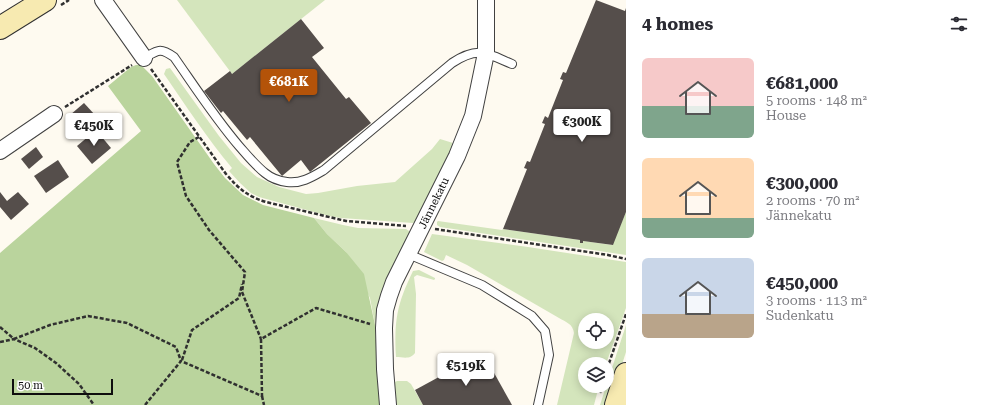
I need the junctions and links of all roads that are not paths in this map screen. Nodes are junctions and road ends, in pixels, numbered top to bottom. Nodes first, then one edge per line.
1 (44, 0) edge
2 (103, 0) edge
3 (486, 0) edge
4 (0, 28) edge
5 (486, 54) junction
6 (144, 58) joint
7 (512, 64) dead end
8 (54, 114) road end
9 (0, 151) edge
10 (408, 254) junction
11 (626, 374) edge
12 (388, 405) edge
13 (538, 405) edge
14 (616, 405) edge

1 - 4 street
2 - 6 street
3 - 5 street, Jännekatu
5 - 6 lane
5 - 7 lane
5 - 10 street, Jännekatu
8 - 9 street
10 - 12 street, Jännekatu
10 - 13 lane
11 - 14 street

